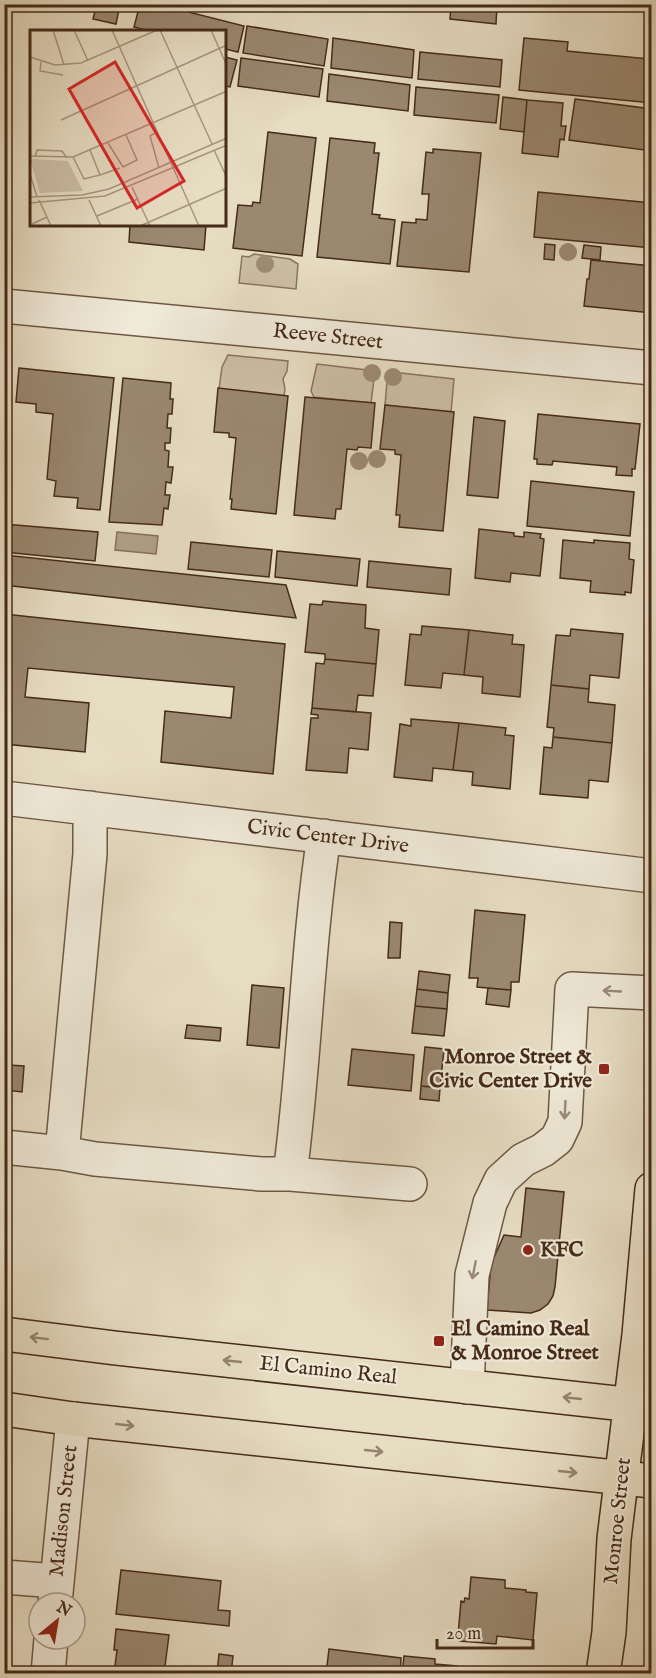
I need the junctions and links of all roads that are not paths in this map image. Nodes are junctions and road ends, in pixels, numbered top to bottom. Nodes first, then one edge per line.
1 (4, 306) edge
2 (651, 369) edge
3 (4, 798) edge
4 (90, 808) junction
5 (324, 836) junction
6 (651, 876) edge
7 (651, 993) edge
8 (4, 1147) edge
9 (62, 1153) junction
10 (290, 1174) junction
11 (410, 1184) dead end
12 (651, 1189) edge
13 (4, 1334) edge
14 (467, 1387) junction
15 (641, 1406) edge
16 (4, 1409) edge
17 (73, 1419) junction
18 (637, 1479) edge
19 (4, 1577) edge
20 (53, 1591) edge
21 (56, 1591) edge
22 (50, 1651) edge
23 (48, 1674) edge
24 (603, 1674) edge

1 - 2 street, Reeve Street
3 - 4 street, Civic Center Drive
4 - 5 street, Civic Center Drive
4 - 9 street
5 - 6 street, Civic Center Drive
5 - 10 street
7 -> 14 street
8 - 9 street
9 - 10 street
10 - 11 street
12 - 15 main road, Monroe Street
14 -> 13 main road, El Camino Real
15 -> 14 main road, El Camino Real
15 - 18 main road, Monroe Street
16 - 17 main road
17 -> 18 main road
17 - 21 street, Madison Street
18 - 24 main road, Monroe Street
19 - 20 street
22 - 23 street

